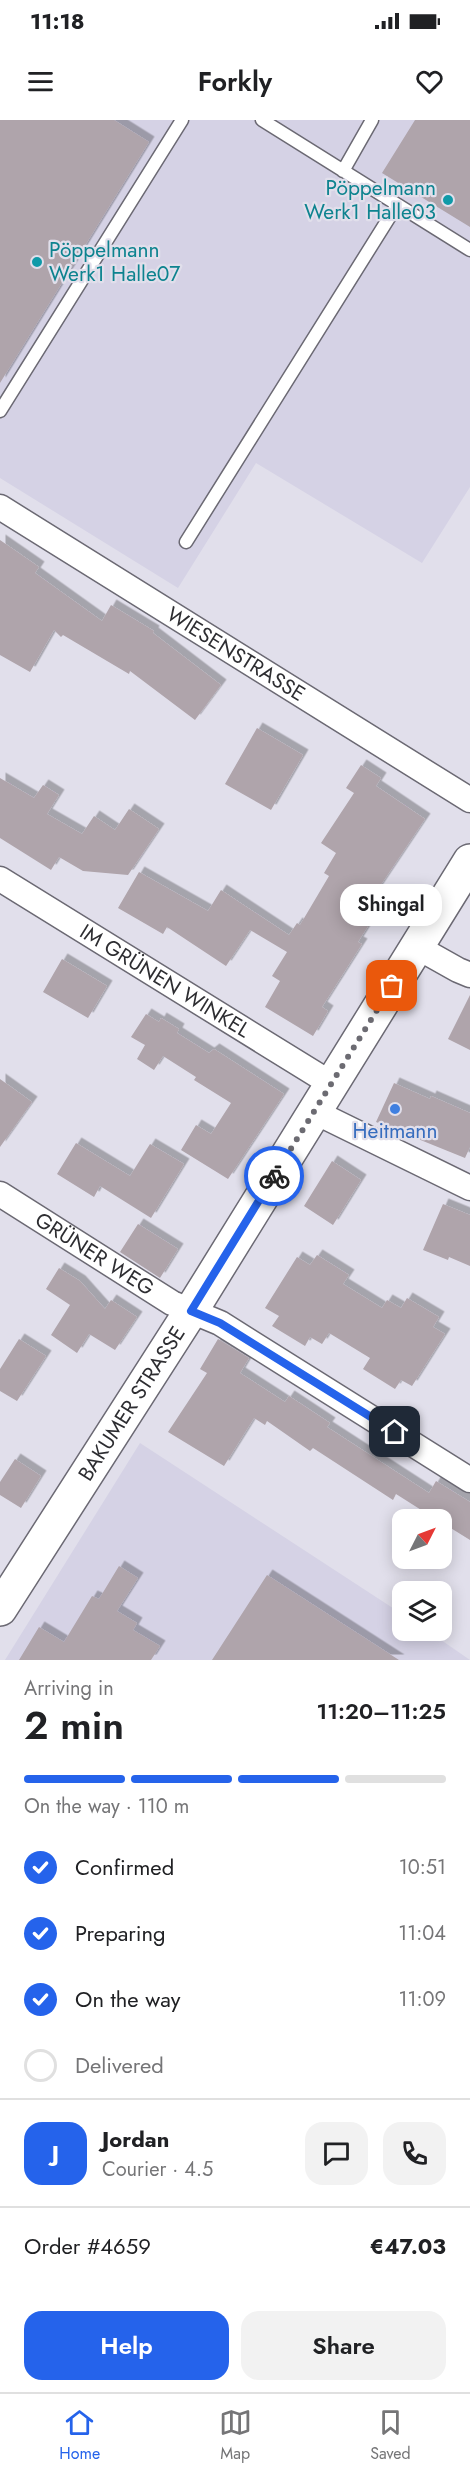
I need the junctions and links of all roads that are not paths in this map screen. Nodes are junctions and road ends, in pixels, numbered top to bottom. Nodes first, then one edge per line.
1 (182, 120) edge
2 (262, 120) edge
3 (372, 120) edge
4 (343, 171) junction
5 (397, 205) junction
6 (470, 250) edge
7 (0, 411) edge
8 (0, 507) edge
9 (186, 542) dead end
10 (470, 800) edge
11 (470, 861) edge
12 (0, 879) edge
13 (417, 947) junction
14 (470, 975) edge
15 (322, 1097) junction
16 (470, 1188) edge
17 (0, 1194) edge
18 (191, 1311) junction
19 (470, 1480) edge
20 (0, 1609) edge

1 - 7 lane
2 - 4 lane
3 - 4 lane
4 - 5 lane
5 - 6 lane
5 - 9 lane
8 - 10 street, WIESENSTRASSE
11 - 13 main road, BAKUMER STRASSE
12 - 15 street, IM GRÜNEN WINKEL
13 - 14 street
13 - 15 main road, BAKUMER STRASSE
15 - 16 street, IM GRÜNEN WINKEL
15 - 18 main road, BAKUMER STRASSE
17 - 18 street, GRÜNER WEG
18 - 19 street, GRÜNER WEG
18 - 20 main road, BAKUMER STRASSE

